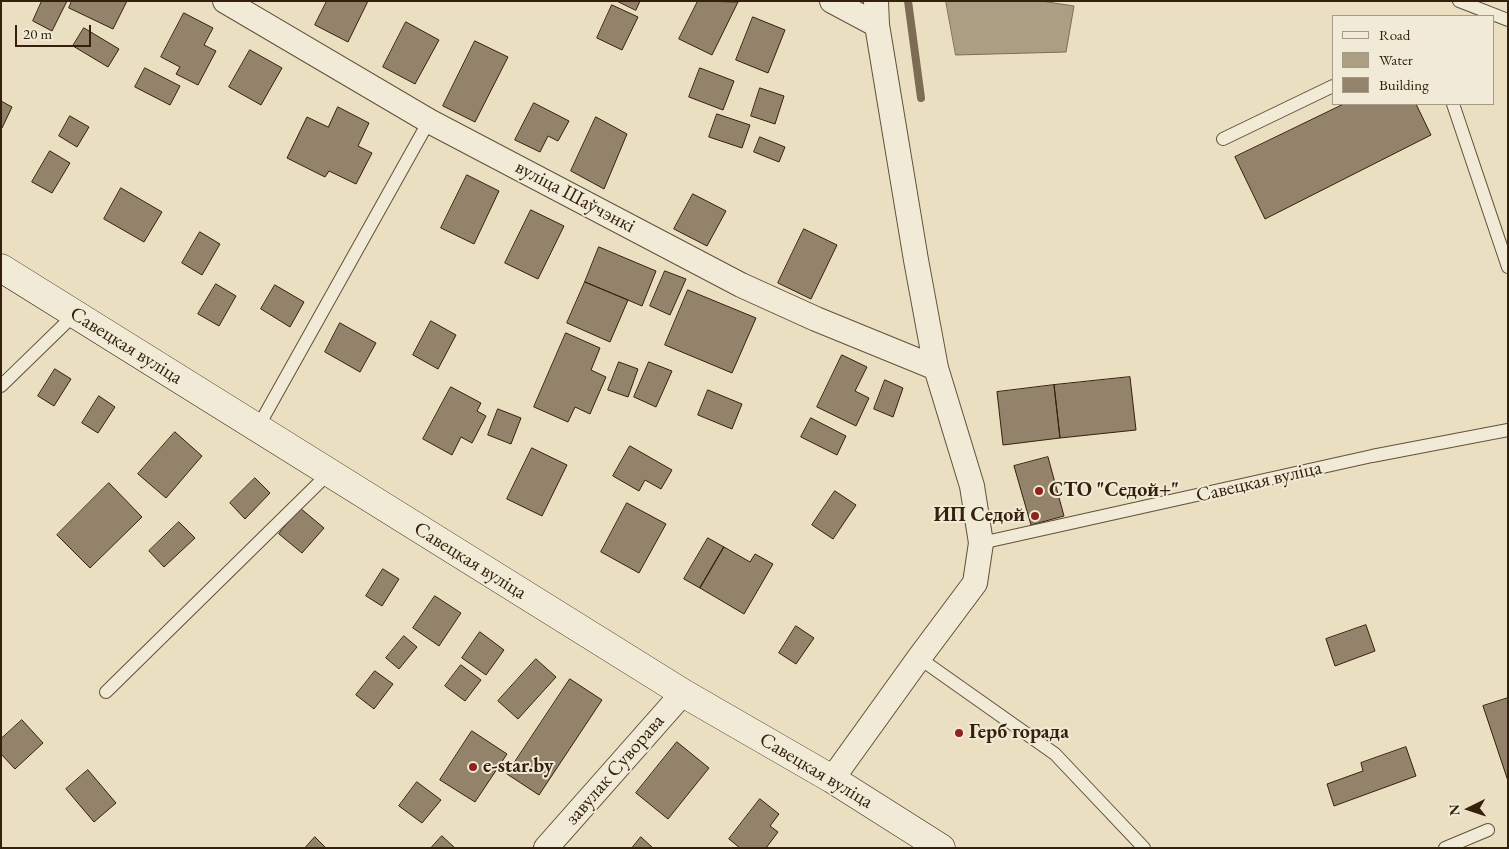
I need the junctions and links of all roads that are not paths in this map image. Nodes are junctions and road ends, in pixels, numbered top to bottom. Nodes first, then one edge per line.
1 (225, 1) edge
2 (832, 1) edge
3 (876, 1) edge
4 (1459, 1) edge
5 (1508, 20) edge
6 (877, 25) junction
7 (1332, 86) edge
8 (1453, 105) edge
9 (429, 121) junction
10 (1223, 139) dead end
11 (1508, 267) edge
12 (1, 268) edge
13 (75, 314) junction
14 (936, 368) junction
15 (1, 386) edge
16 (258, 428) junction
17 (1508, 430) edge
18 (328, 473) junction
19 (981, 543) junction
20 (919, 658) junction
21 (106, 692) dead end
22 (683, 693) junction
23 (832, 779) junction
24 (1488, 830) dead end
25 (546, 848) edge
26 (942, 848) edge
27 (1144, 848) edge
28 (1445, 848) edge

1 - 9 street, вуліца Шаўчэнкі
2 - 6 street
3 - 6 street
4 - 5 lane
6 - 14 street
7 - 10 lane
8 - 11 lane
9 - 14 street, вуліца Шаўчэнкі
9 - 16 lane
12 - 13 main road, Савецкая вуліца
13 - 15 lane
13 - 16 main road, Савецкая вуліца
14 - 19 street
16 - 18 main road, Савецкая вуліца
17 - 19 lane, Савецкая вуліца
18 - 21 lane
18 - 22 main road, Савецкая вуліца
19 - 20 street
20 - 23 street
20 - 27 lane
22 - 23 main road, Савецкая вуліца
22 - 25 street, завулак Суворава
23 - 26 main road, Савецкая вуліца
24 - 28 lane

